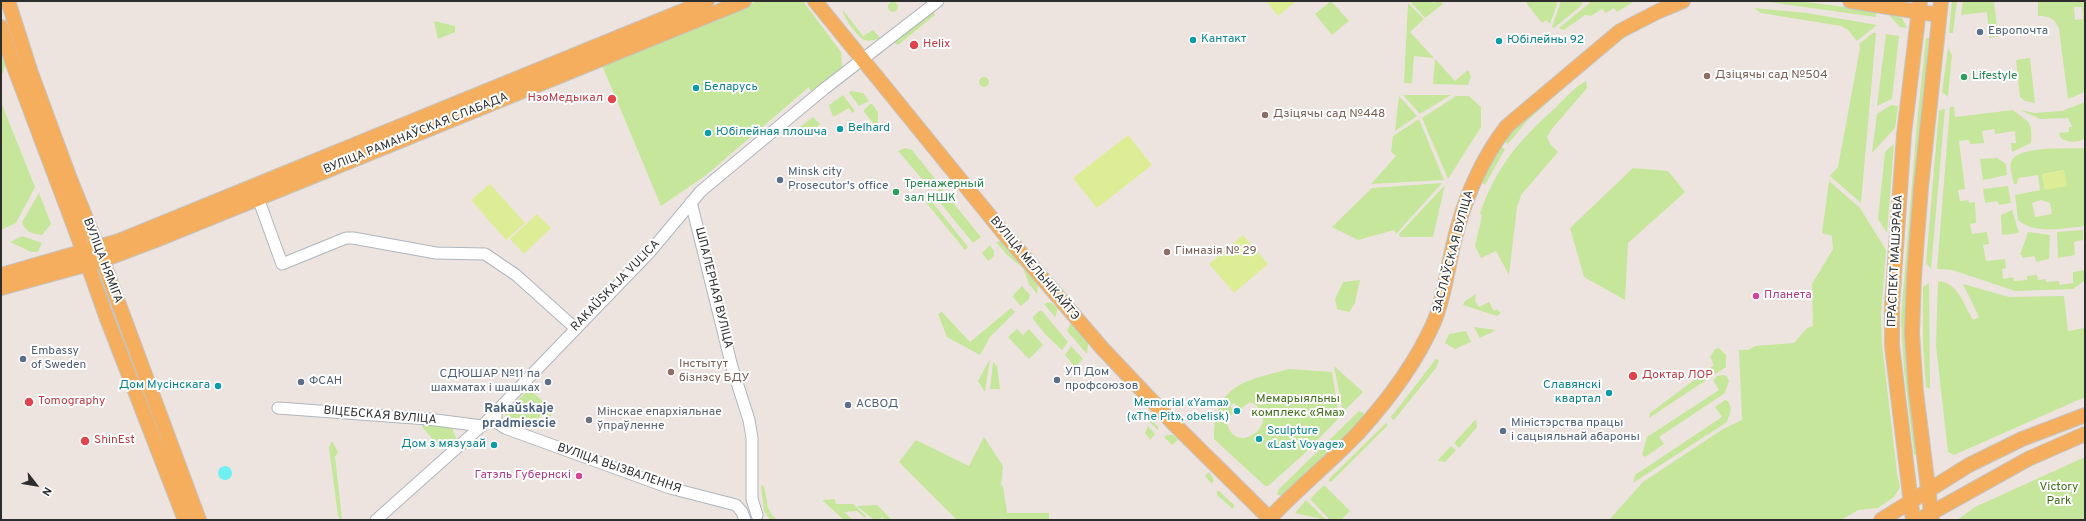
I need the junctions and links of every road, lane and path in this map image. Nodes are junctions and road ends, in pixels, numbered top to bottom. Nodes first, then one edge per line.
1 (8, 1) edge
2 (707, 1) edge
3 (744, 1) edge
4 (815, 1) edge
5 (938, 1) edge
6 (1683, 1) edge
7 (1850, 1) edge
8 (1920, 6) edge
9 (1940, 8) edge
10 (1, 27) edge
11 (862, 61) junction
12 (258, 198) junction
13 (691, 202) junction
14 (100, 254) junction
15 (85, 259) junction
16 (1, 275) edge
17 (1, 288) edge
18 (575, 328) junction
19 (278, 408) dead end
20 (496, 412) junction
21 (2085, 415) edge
22 (482, 426) junction
23 (2085, 434) edge
24 (1928, 491) junction
25 (752, 495) junction
26 (1911, 501) junction
27 (736, 505) junction
28 (759, 517) edge
29 (1928, 518) edge
30 (185, 520) edge
31 (199, 520) edge
32 (376, 520) edge
33 (745, 520) edge
34 (1270, 520) edge
35 (1881, 520) edge
36 (1913, 520) edge

1 - 14 main road, ВУЛІЦА НЯМІГА
2 - 14 main road, ВУЛІЦА РАМАНАЎСКАЯ СЛАБАДА
3 - 12 main road, ВУЛІЦА РАМАНАЎСКАЯ СЛАБАДА
4 - 11 main road, ВУЛІЦА МЕЛЬНІКАЙТЭ
5 - 11 street, RAKAŬSKAJA VULICA
6 - 34 main road, ЗАСЛАЎСКАЯ ВУЛІЦА
7 - 8 main road
8 - 9 main road
8 - 26 main road, ПРАСПЕКТ МАШЭРАВА
9 - 24 main road, ПРАСПЕКТ МАШЭРАВА
10 - 15 main road, ВУЛІЦА НЯМІГА
11 - 13 street, RAKAŬSKAJA VULICA
11 - 34 main road, ВУЛІЦА МЕЛЬНІКАЙТЭ
12 - 14 main road, ВУЛІЦА РАМАНАЎСКАЯ СЛАБАДА
12 - 18 street
13 - 18 street, RAKAŬSKAJA VULICA
13 - 25 street, ШПАЛЕРНАЯ ВУЛІЦА
14 - 15 main road
14 - 31 main road, ВУЛІЦА НЯМІГА
15 - 16 main road
15 - 17 main road
15 - 30 main road, ВУЛІЦА НЯМІГА
18 - 20 street, RAKAŬSKAJA VULICA
19 - 22 street, ВІЦЕБСКАЯ ВУЛІЦА
20 - 22 street, RAKAŬSKAJA VULICA
20 - 27 street, ВУЛІЦА ВЫЗВАЛЕННЯ
21 - 24 main road
22 - 32 street, RAKAŬSKAJA VULICA
23 - 29 main road
24 - 26 main road
24 - 29 main road, ПРАСПЕКТ МАШЭРАВА
25 - 27 street
25 - 28 street, ШПАЛЕРНАЯ ВУЛІЦА
26 - 35 main road
26 - 36 main road, ПРАСПЕКТ МАШЭРАВА
27 - 33 street
28 - 33 street

